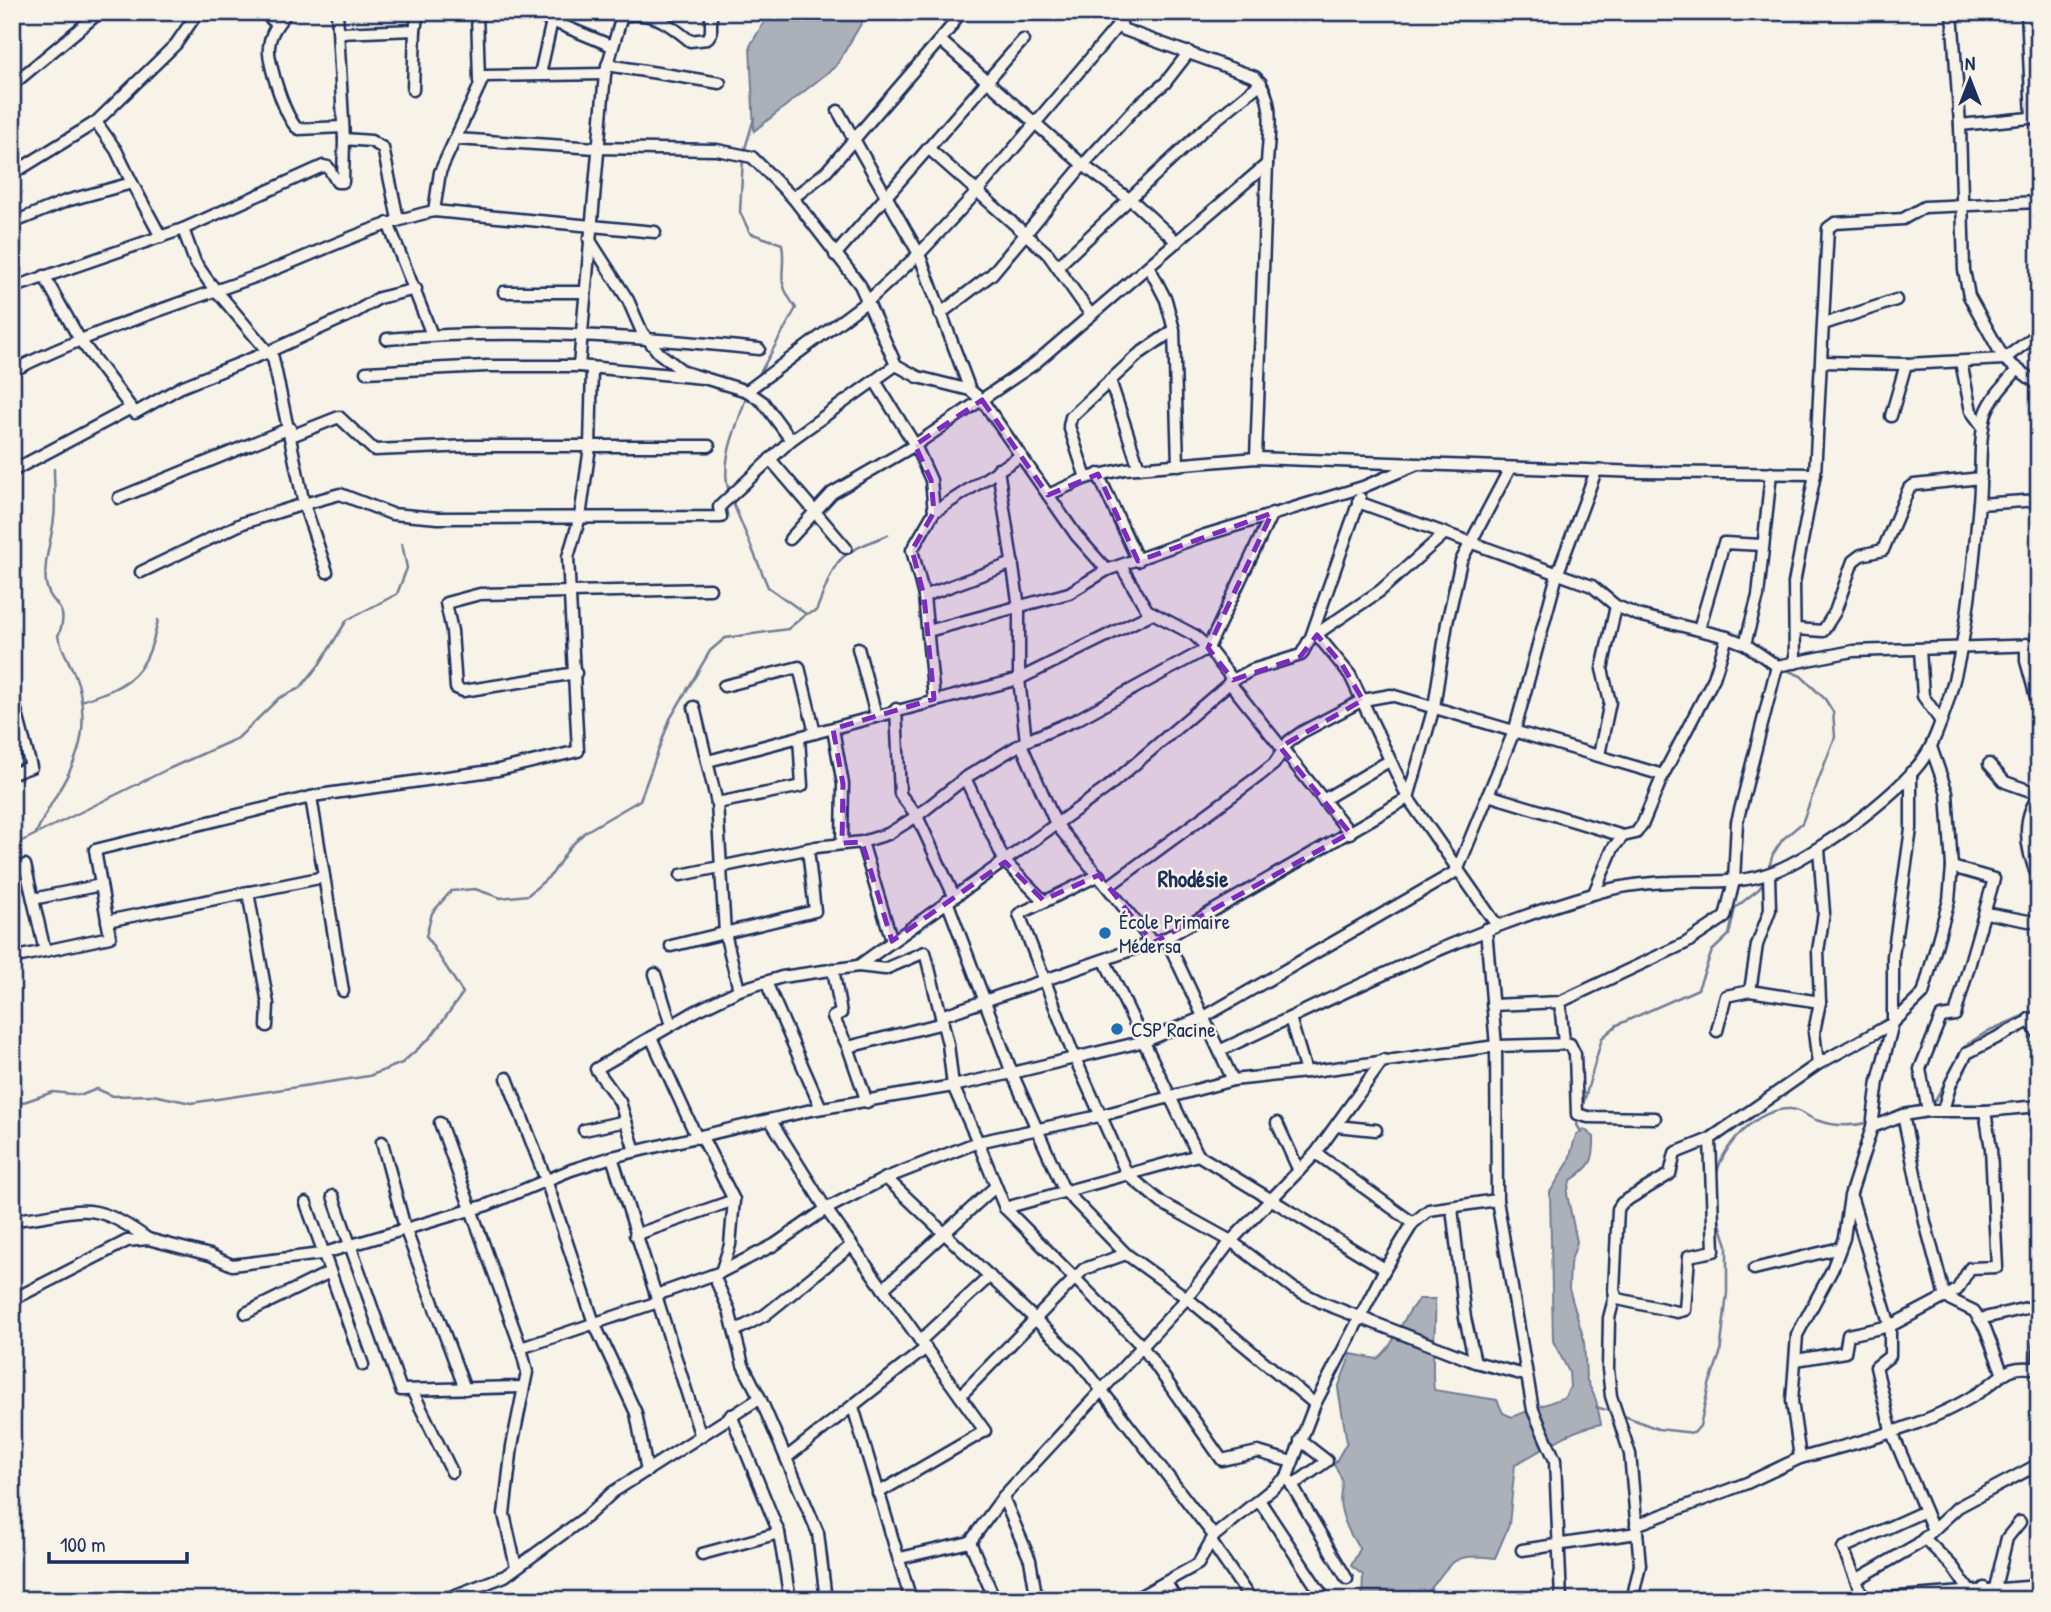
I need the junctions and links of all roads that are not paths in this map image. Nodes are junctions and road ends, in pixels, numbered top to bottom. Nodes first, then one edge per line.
1 (100, 12) edge
2 (198, 12) edge
3 (263, 12) edge
4 (287, 12) edge
5 (337, 12) edge
6 (418, 12) edge
7 (477, 12) edge
8 (530, 12) edge
9 (711, 12) edge
10 (960, 12) edge
11 (1952, 12) edge
12 (2027, 12) edge
13 (623, 14) edge
14 (1120, 15) edge
15 (553, 17) edge
16 (277, 24) junction
17 (415, 30) junction
18 (339, 33) junction
19 (940, 40) junction
20 (1023, 40) dead end
21 (612, 46) junction
22 (1189, 52) junction
23 (606, 69) junction
24 (540, 74) junction
25 (987, 81) junction
26 (480, 82) junction
27 (720, 83) dead end
28 (1261, 83) junction
29 (12, 85) edge
30 (413, 90) dead end
31 (838, 111) dead end
32 (2035, 118) edge
33 (96, 122) junction
34 (1036, 124) junction
35 (1960, 125) junction
36 (343, 127) junction
37 (854, 138) junction
38 (344, 139) junction
39 (456, 139) junction
40 (596, 148) junction
41 (928, 148) junction
42 (1267, 164) junction
43 (1083, 165) junction
44 (12, 174) edge
45 (132, 183) junction
46 (976, 193) junction
47 (793, 198) junction
48 (885, 198) junction
49 (1128, 199) junction
50 (2039, 202) edge
51 (1963, 205) junction
52 (434, 211) junction
53 (393, 221) junction
54 (12, 223) edge
55 (590, 226) junction
56 (183, 229) junction
57 (655, 232) dead end
58 (1027, 235) junction
59 (161, 237) junction
60 (589, 239) junction
61 (1177, 242) junction
62 (919, 254) junction
63 (835, 255) junction
64 (1057, 267) junction
65 (1149, 267) junction
66 (44, 275) junction
67 (12, 288) edge
68 (416, 289) junction
69 (216, 291) junction
70 (503, 292) dead end
71 (585, 292) junction
72 (869, 300) junction
73 (1896, 300) dead end
74 (940, 314) junction
75 (1091, 315) junction
76 (1824, 324) junction
77 (1174, 330) junction
78 (2039, 333) edge
79 (582, 334) junction
80 (432, 335) junction
81 (646, 337) junction
82 (387, 339) dead end
83 (80, 340) junction
84 (760, 349) dead end
85 (268, 352) junction
86 (2004, 359) junction
87 (1823, 362) junction
88 (1961, 362) junction
89 (1906, 364) junction
90 (896, 365) junction
91 (579, 366) junction
92 (592, 368) junction
93 (2017, 370) junction
94 (12, 371) edge
95 (366, 372) dead end
96 (703, 378) junction
97 (1110, 380) junction
98 (875, 381) junction
99 (2039, 386) edge
100 (970, 390) junction
101 (747, 391) junction
102 (982, 400) junction
103 (131, 408) junction
104 (1891, 416) dead end
105 (1983, 427) junction
106 (290, 432) junction
107 (791, 440) junction
108 (915, 445) junction
109 (709, 446) dead end
110 (590, 447) junction
111 (1019, 457) junction
112 (1256, 458) junction
113 (770, 460) junction
114 (1419, 463) junction
115 (1178, 464) junction
116 (1139, 468) junction
117 (1510, 468) junction
118 (998, 469) junction
119 (12, 471) edge
120 (1597, 471) junction
121 (1771, 473) junction
122 (1098, 474) junction
123 (1815, 474) junction
124 (1086, 478) junction
125 (1981, 478) junction
126 (1363, 487) junction
127 (1048, 495) junction
128 (119, 498) dead end
129 (2039, 500) edge
130 (1358, 502) junction
131 (1979, 503) junction
132 (304, 504) junction
133 (934, 512) junction
134 (817, 513) junction
135 (1272, 513) junction
136 (580, 517) junction
137 (1443, 535) junction
138 (790, 539) dead end
139 (1467, 544) junction
140 (1762, 545) junction
141 (846, 548) dead end
142 (1138, 561) junction
143 (1013, 563) junction
144 (1121, 566) junction
145 (1107, 570) junction
146 (141, 572) dead end
147 (327, 572) dead end
148 (1557, 575) junction
149 (710, 589) dead end
150 (568, 592) junction
151 (924, 596) junction
152 (1616, 606) junction
153 (1019, 607) junction
154 (1153, 613) junction
155 (1699, 629) junction
156 (1796, 629) junction
157 (928, 631) junction
158 (1314, 636) junction
159 (1727, 638) junction
160 (1745, 644) junction
161 (2026, 645) junction
162 (2039, 645) edge
163 (858, 648) dead end
164 (1208, 648) junction
165 (1960, 648) junction
166 (1920, 650) junction
167 (1795, 663) junction
168 (1777, 666) junction
169 (576, 673) junction
170 (1019, 679) junction
171 (1231, 681) junction
172 (724, 686) dead end
173 (12, 695) edge
174 (934, 699) junction
175 (1363, 700) junction
176 (1434, 707) junction
177 (694, 708) dead end
178 (2039, 708) edge
179 (896, 709) junction
180 (876, 715) junction
181 (1940, 720) junction
182 (833, 729) junction
183 (1515, 729) junction
184 (816, 733) junction
185 (799, 737) junction
186 (1023, 742) junction
187 (1930, 747) junction
188 (1282, 750) junction
189 (1599, 755) junction
190 (708, 761) junction
191 (1389, 761) junction
192 (1989, 764) dead end
193 (1911, 772) junction
194 (12, 774) edge
195 (1663, 775) junction
196 (965, 778) junction
197 (1488, 795) junction
198 (2039, 795) edge
199 (311, 797) junction
200 (1408, 798) junction
201 (1323, 800) junction
202 (717, 803) junction
203 (917, 816) junction
204 (1056, 824) junction
205 (1350, 834) junction
206 (1623, 836) junction
207 (842, 842) junction
208 (862, 842) junction
209 (808, 849) junction
210 (1819, 849) junction
211 (1005, 862) junction
212 (25, 865) dead end
213 (720, 866) junction
214 (1952, 867) junction
215 (1457, 871) junction
216 (1769, 874) junction
217 (681, 875) dead end
218 (1099, 875) junction
219 (324, 877) junction
220 (2039, 880) edge
221 (1734, 881) junction
222 (101, 885) junction
223 (1109, 886) junction
224 (248, 892) junction
225 (1594, 893) junction
226 (33, 899) junction
227 (950, 899) junction
228 (1043, 900) junction
229 (1986, 913) junction
230 (107, 921) junction
231 (2039, 923) edge
232 (1491, 927) junction
233 (725, 933) junction
234 (1166, 938) junction
235 (892, 940) junction
236 (1153, 943) junction
237 (671, 946) dead end
238 (45, 951) junction
239 (12, 958) edge
240 (1105, 961) junction
241 (858, 966) junction
242 (833, 969) junction
243 (655, 974) dead end
244 (1044, 979) junction
245 (766, 982) junction
246 (739, 990) junction
247 (343, 991) dead end
248 (1750, 991) junction
249 (985, 999) junction
250 (1560, 1002) junction
251 (1820, 1002) junction
252 (1492, 1005) junction
253 (1204, 1017) junction
254 (2034, 1017) edge
255 (1290, 1018) junction
256 (942, 1020) junction
257 (1893, 1023) junction
258 (671, 1025) junction
259 (267, 1026) dead end
260 (1717, 1031) dead end
261 (2039, 1036) edge
262 (651, 1037) junction
263 (1145, 1041) junction
264 (1564, 1043) junction
265 (1496, 1046) junction
266 (848, 1047) junction
267 (1221, 1049) junction
268 (1074, 1056) junction
269 (1383, 1060) junction
270 (1818, 1064) junction
271 (1012, 1073) junction
272 (1306, 1073) junction
273 (507, 1079) dead end
274 (1233, 1080) junction
275 (953, 1086) junction
276 (1169, 1098) junction
277 (867, 1102) junction
278 (2039, 1106) edge
279 (821, 1108) junction
280 (1943, 1110) junction
281 (1928, 1111) junction
282 (1985, 1111) junction
283 (1903, 1115) junction
284 (1099, 1116) junction
285 (1655, 1118) dead end
286 (626, 1121) junction
287 (771, 1121) junction
288 (440, 1123) dead end
289 (1277, 1123) dead end
290 (1336, 1126) junction
291 (1872, 1127) junction
292 (1038, 1129) junction
293 (584, 1130) dead end
294 (1376, 1130) dead end
295 (699, 1137) junction
296 (1710, 1139) junction
297 (383, 1142) dead end
298 (978, 1142) junction
299 (635, 1151) junction
300 (1316, 1153) junction
301 (1198, 1155) junction
302 (612, 1157) junction
303 (1299, 1171) junction
304 (1127, 1174) junction
305 (886, 1178) junction
306 (546, 1180) junction
307 (996, 1186) junction
308 (1065, 1190) junction
309 (333, 1196) dead end
310 (1850, 1196) junction
311 (734, 1200) junction
312 (1497, 1200) junction
313 (1270, 1201) junction
314 (306, 1203) dead end
315 (471, 1208) junction
316 (1005, 1208) junction
317 (1452, 1208) junction
318 (826, 1209) junction
319 (12, 1220) edge
320 (1413, 1223) junction
321 (405, 1228) junction
322 (946, 1233) junction
323 (635, 1235) junction
324 (148, 1239) junction
325 (1231, 1241) junction
326 (349, 1245) junction
327 (852, 1245) junction
328 (1840, 1248) junction
329 (321, 1254) junction
330 (1126, 1254) junction
331 (1385, 1269) junction
332 (1754, 1269) dead end
333 (328, 1273) junction
334 (718, 1274) junction
335 (990, 1276) junction
336 (1076, 1278) junction
337 (883, 1289) junction
338 (1615, 1295) junction
339 (1945, 1297) junction
340 (657, 1298) junction
341 (1187, 1298) junction
342 (12, 1300) edge
343 (2039, 1306) edge
344 (246, 1313) dead end
345 (1361, 1318) junction
346 (1980, 1319) junction
347 (1034, 1321) junction
348 (594, 1323) junction
349 (1890, 1326) junction
350 (735, 1331) junction
351 (923, 1344) junction
352 (2039, 1345) edge
353 (1142, 1346) junction
354 (521, 1348) junction
355 (1796, 1360) junction
356 (1475, 1362) junction
357 (363, 1364) dead end
358 (2038, 1368) edge
359 (2003, 1372) junction
360 (1525, 1375) junction
361 (523, 1387) junction
362 (465, 1389) junction
363 (1099, 1390) junction
364 (413, 1392) junction
365 (960, 1396) junction
366 (760, 1398) junction
367 (1315, 1404) junction
368 (853, 1407) junction
369 (731, 1415) junction
370 (1891, 1430) junction
371 (700, 1434) junction
372 (1300, 1440) junction
373 (786, 1458) junction
374 (1800, 1458) junction
375 (1292, 1462) junction
376 (2039, 1464) edge
377 (647, 1471) junction
378 (452, 1472) dead end
379 (1290, 1481) junction
380 (878, 1493) junction
381 (1003, 1497) junction
382 (1259, 1500) junction
383 (1925, 1511) junction
384 (2020, 1522) dead end
385 (1636, 1529) junction
386 (1933, 1530) junction
387 (779, 1533) junction
388 (1213, 1539) junction
389 (1925, 1539) junction
390 (971, 1542) junction
391 (1560, 1546) junction
392 (1522, 1550) dead end
393 (702, 1554) dead end
394 (900, 1558) junction
395 (516, 1567) junction
396 (1347, 1579) dead end
397 (1856, 1580) junction
398 (1167, 1584) junction
399 (2039, 1586) edge
400 (1995, 1588) junction
401 (1969, 1590) junction
402 (1984, 1594) edge
403 (1322, 1595) dead end
404 (1138, 1599) edge
405 (443, 1600) edge
406 (790, 1600) edge
407 (826, 1600) edge
408 (911, 1600) edge
409 (995, 1600) edge
410 (1037, 1600) edge
411 (1176, 1600) edge
412 (1251, 1600) edge
413 (1561, 1600) edge
414 (1632, 1600) edge
415 (1863, 1600) edge

1 - 29 street
2 - 33 street
3 - 16 street
4 - 16 street
5 - 18 street
6 - 17 street
7 - 26 street
8 - 15 street
9 - 13 street
10 - 19 street
11 - 35 street
12 - 32 street
13 - 21 street
14 - 22 street
14 - 34 street
15 - 21 street
15 - 24 street
16 - 36 street
17 - 18 street
17 - 30 street
18 - 36 street
19 - 25 street
19 - 37 street
20 - 25 street
21 - 23 street
22 - 28 street
22 - 43 street
23 - 24 street
23 - 27 street
23 - 40 street
24 - 26 street
25 - 34 street
25 - 41 street
26 - 39 street
28 - 42 street
28 - 49 street
31 - 37 street
32 - 35 street
33 - 44 street
33 - 45 street
34 - 43 street
34 - 46 street
35 - 51 street
36 - 38 street
37 - 47 street
37 - 48 street
38 - 53 street
38 - 56 street
39 - 40 street
39 - 52 street
40 - 47 street
40 - 55 street
41 - 46 street
41 - 48 street
42 - 61 street
42 - 112 street
43 - 49 street
43 - 58 street
45 - 54 street
45 - 59 street
46 - 58 street
46 - 62 street
47 - 63 street
48 - 62 street
48 - 63 street
49 - 61 street
49 - 64 street
50 - 51 street
51 - 76 street
51 - 86 street
52 - 53 street
52 - 55 street
53 - 68 street
53 - 69 street
55 - 57 street
55 - 60 street
56 - 59 street
56 - 69 street
58 - 64 street
58 - 74 street
59 - 66 street
60 - 71 street
60 - 81 street
61 - 65 street
62 - 72 street
62 - 74 street
63 - 72 street
64 - 75 street
65 - 75 street
65 - 77 street
66 - 67 street
66 - 83 street
68 - 80 street
68 - 85 street
69 - 83 street
69 - 85 street
70 - 71 street
71 - 79 street
72 - 90 street
72 - 101 street
73 - 76 street
74 - 100 street
75 - 102 street
76 - 87 street
77 - 97 street
77 - 115 street
78 - 86 street
79 - 80 street
79 - 81 street
79 - 91 street
80 - 82 street
81 - 84 street
81 - 96 street
83 - 94 street
83 - 103 street
85 - 103 street
85 - 106 street
86 - 88 street
86 - 93 street
87 - 89 street
87 - 123 street
88 - 89 street
88 - 105 street
89 - 104 street
90 - 98 street
90 - 100 street
91 - 92 street
91 - 95 street
92 - 96 street
92 - 110 street
93 - 99 street
93 - 105 street
96 - 101 street
97 - 116 street
97 - 124 street
98 - 107 street
98 - 108 street
100 - 102 street
101 - 107 street
102 - 108 street
102 - 111 street
103 - 119 street
105 - 125 street
106 - 110 street
106 - 128 street
106 - 132 street
107 - 113 street
108 - 133 street
108 - 134 street
109 - 110 street
110 - 136 street
111 - 118 street
111 - 127 street
112 - 114 street
112 - 115 street
113 - 134 street
113 - 136 street
114 - 117 street
114 - 126 street
115 - 116 street
116 - 122 street
117 - 120 street
117 - 139 street
118 - 133 street
118 - 143 street
120 - 121 street
120 - 148 street
121 - 123 street
121 - 140 street
122 - 124 street
122 - 142 street
123 - 156 street
124 - 127 street
125 - 131 street
125 - 156 street
126 - 130 street
126 - 135 street
127 - 145 street
129 - 131 street
130 - 137 street
130 - 158 street
131 - 165 street
132 - 136 street
132 - 146 street
132 - 147 street
133 - 151 street
134 - 138 street
134 - 141 street
135 - 142 street
135 - 164 street
136 - 150 street
137 - 139 street
137 - 158 street
139 - 148 street
139 - 176 street
140 - 155 street
140 - 160 street
142 - 144 street
143 - 151 street
143 - 153 street
144 - 145 street
144 - 154 street
145 - 153 street
148 - 152 street
148 - 183 street
149 - 150 street
150 - 169 street
150 - 169 street
151 - 157 street
152 - 155 street
152 - 189 street
153 - 157 street
153 - 170 street
154 - 164 street
154 - 170 street
155 - 159 street
156 - 167 street
157 - 174 street
158 - 171 street
158 - 175 street
159 - 160 street
159 - 195 street
160 - 168 street
161 - 162 street
161 - 165 street
161 - 178 street
163 - 180 street
164 - 171 street
164 - 186 street
165 - 166 street
165 - 181 street
166 - 167 street
166 - 181 street
167 - 168 street
168 - 221 street
169 - 199 street
170 - 174 street
170 - 186 street
171 - 188 street
171 - 204 street
172 - 184 street
173 - 194 street
174 - 179 street
175 - 176 street
175 - 188 street
175 - 191 street
176 - 183 street
176 - 200 street
177 - 190 street
179 - 180 street
179 - 203 street
180 - 182 street
181 - 187 street
182 - 184 street
182 - 207 street
183 - 189 street
183 - 197 street
184 - 185 street
185 - 190 street
185 - 202 street
186 - 196 street
186 - 204 street
187 - 193 street
187 - 214 street
188 - 201 street
188 - 223 street
189 - 195 street
190 - 202 street
191 - 200 street
191 - 201 street
192 - 198 street
193 - 210 street
193 - 257 street
195 - 206 street
196 - 203 street
196 - 211 street
197 - 206 street
197 - 215 street
198 - 220 street
199 - 219 street
199 - 222 street
200 - 205 street
200 - 215 street
201 - 205 street
202 - 213 street
203 - 208 street
203 - 227 street
204 - 211 street
204 - 218 street
205 - 234 street
206 - 225 street
207 - 208 street
207 - 209 street
208 - 235 street
209 - 213 street
209 - 233 street
210 - 216 street
210 - 251 street
211 - 227 street
211 - 228 street
212 - 226 street
213 - 217 street
213 - 233 street
214 - 229 street
214 - 257 street
215 - 232 street
215 - 253 street
216 - 221 street
216 - 248 street
218 - 223 street
218 - 228 street
219 - 224 street
219 - 247 street
221 - 225 street
221 - 250 street
222 - 226 street
222 - 230 street
223 - 236 street
224 - 230 street
224 - 259 street
225 - 232 street
226 - 238 street
227 - 235 street
227 - 249 street
228 - 244 street
229 - 231 street
229 - 281 street
230 - 238 street
232 - 252 street
232 - 255 street
233 - 237 street
233 - 246 street
234 - 236 street
234 - 253 street
235 - 241 street
236 - 240 street
238 - 239 street
240 - 244 street
240 - 263 street
241 - 242 street
241 - 256 street
242 - 245 street
242 - 266 street
243 - 258 street
244 - 249 street
244 - 268 street
245 - 246 street
245 - 279 street
246 - 258 street
248 - 251 street
248 - 260 street
249 - 256 street
249 - 271 street
250 - 252 street
250 - 264 street
251 - 270 street
252 - 265 street
253 - 263 street
253 - 267 street
254 - 261 street
254 - 280 street
255 - 267 street
255 - 272 street
256 - 266 street
256 - 275 street
257 - 270 street
257 - 291 street
258 - 262 street
262 - 286 street
262 - 295 street
263 - 268 street
263 - 276 street
264 - 265 street
264 - 285 street
265 - 269 street
265 - 312 street
266 - 277 street
267 - 274 street
268 - 271 street
268 - 284 street
269 - 272 street
269 - 290 street
270 - 296 street
271 - 275 street
271 - 292 street
272 - 274 street
273 - 306 street
274 - 276 street
275 - 277 street
275 - 298 street
276 - 284 street
276 - 301 street
277 - 279 street
278 - 282 street
279 - 287 street
280 - 281 street
280 - 282 street
281 - 283 street
282 - 339 street
283 - 291 street
283 - 339 street
284 - 292 street
284 - 304 street
286 - 293 street
286 - 299 street
287 - 295 street
287 - 318 street
288 - 315 street
289 - 303 street
290 - 294 street
290 - 300 street
291 - 310 street
292 - 298 street
292 - 308 street
295 - 299 street
295 - 311 street
296 - 338 street
296 - 338 street
297 - 321 street
298 - 305 street
298 - 307 street
299 - 302 street
300 - 303 street
300 - 320 street
301 - 304 street
301 - 313 street
302 - 306 street
302 - 323 street
303 - 313 street
304 - 308 street
304 - 325 street
305 - 318 street
305 - 322 street
306 - 315 street
306 - 348 street
307 - 316 street
307 - 322 street
308 - 316 street
308 - 330 street
309 - 326 street
310 - 328 street
310 - 349 street
311 - 323 street
311 - 334 street
312 - 317 street
312 - 360 street
313 - 325 street
313 - 331 street
314 - 329 street
315 - 321 street
315 - 354 street
316 - 336 street
317 - 320 street
317 - 356 street
318 - 327 street
318 - 334 street
319 - 324 street
320 - 331 street
321 - 326 street
321 - 362 street
322 - 335 street
322 - 337 street
323 - 340 street
324 - 329 street
324 - 342 street
325 - 341 street
325 - 345 street
326 - 329 street
326 - 364 street
327 - 337 street
327 - 350 street
328 - 332 street
328 - 355 street
329 - 333 street
330 - 336 street
330 - 341 street
331 - 345 street
333 - 344 street
333 - 357 street
334 - 340 street
334 - 350 street
335 - 347 street
335 - 351 street
336 - 347 street
336 - 353 street
337 - 351 street
338 - 385 street
339 - 346 street
339 - 349 street
340 - 348 street
340 - 371 street
341 - 353 street
341 - 367 street
343 - 346 street
345 - 356 street
345 - 367 street
346 - 359 street
347 - 363 street
347 - 365 street
348 - 354 street
348 - 377 street
349 - 355 street
349 - 370 street
350 - 366 street
351 - 365 street
351 - 368 street
352 - 358 street
353 - 363 street
353 - 375 street
354 - 361 street
355 - 374 street
356 - 360 street
358 - 359 street
359 - 370 street
360 - 391 street
361 - 362 street
361 - 395 street
362 - 364 street
363 - 381 street
363 - 388 street
364 - 378 street
365 - 380 street
366 - 369 street
366 - 373 street
367 - 372 street
368 - 373 street
368 - 380 street
369 - 371 street
369 - 387 street
370 - 374 street
370 - 383 street
371 - 377 street
372 - 375 street
372 - 379 street
373 - 407 street
374 - 385 street
375 - 379 street
376 - 386 street
377 - 395 street
379 - 382 street
379 - 396 street
380 - 394 street
381 - 390 street
381 - 410 street
382 - 388 street
382 - 403 street
383 - 386 street
383 - 397 street
384 - 400 street
385 - 391 street
385 - 414 street
386 - 389 street
387 - 393 street
387 - 406 street
388 - 398 street
388 - 412 street
389 - 397 street
389 - 401 street
390 - 394 street
390 - 409 street
391 - 392 street
391 - 413 street
394 - 408 street
395 - 405 street
397 - 415 street
398 - 404 street
398 - 411 street
399 - 400 street
400 - 402 street
401 - 402 street
401 - 415 street

